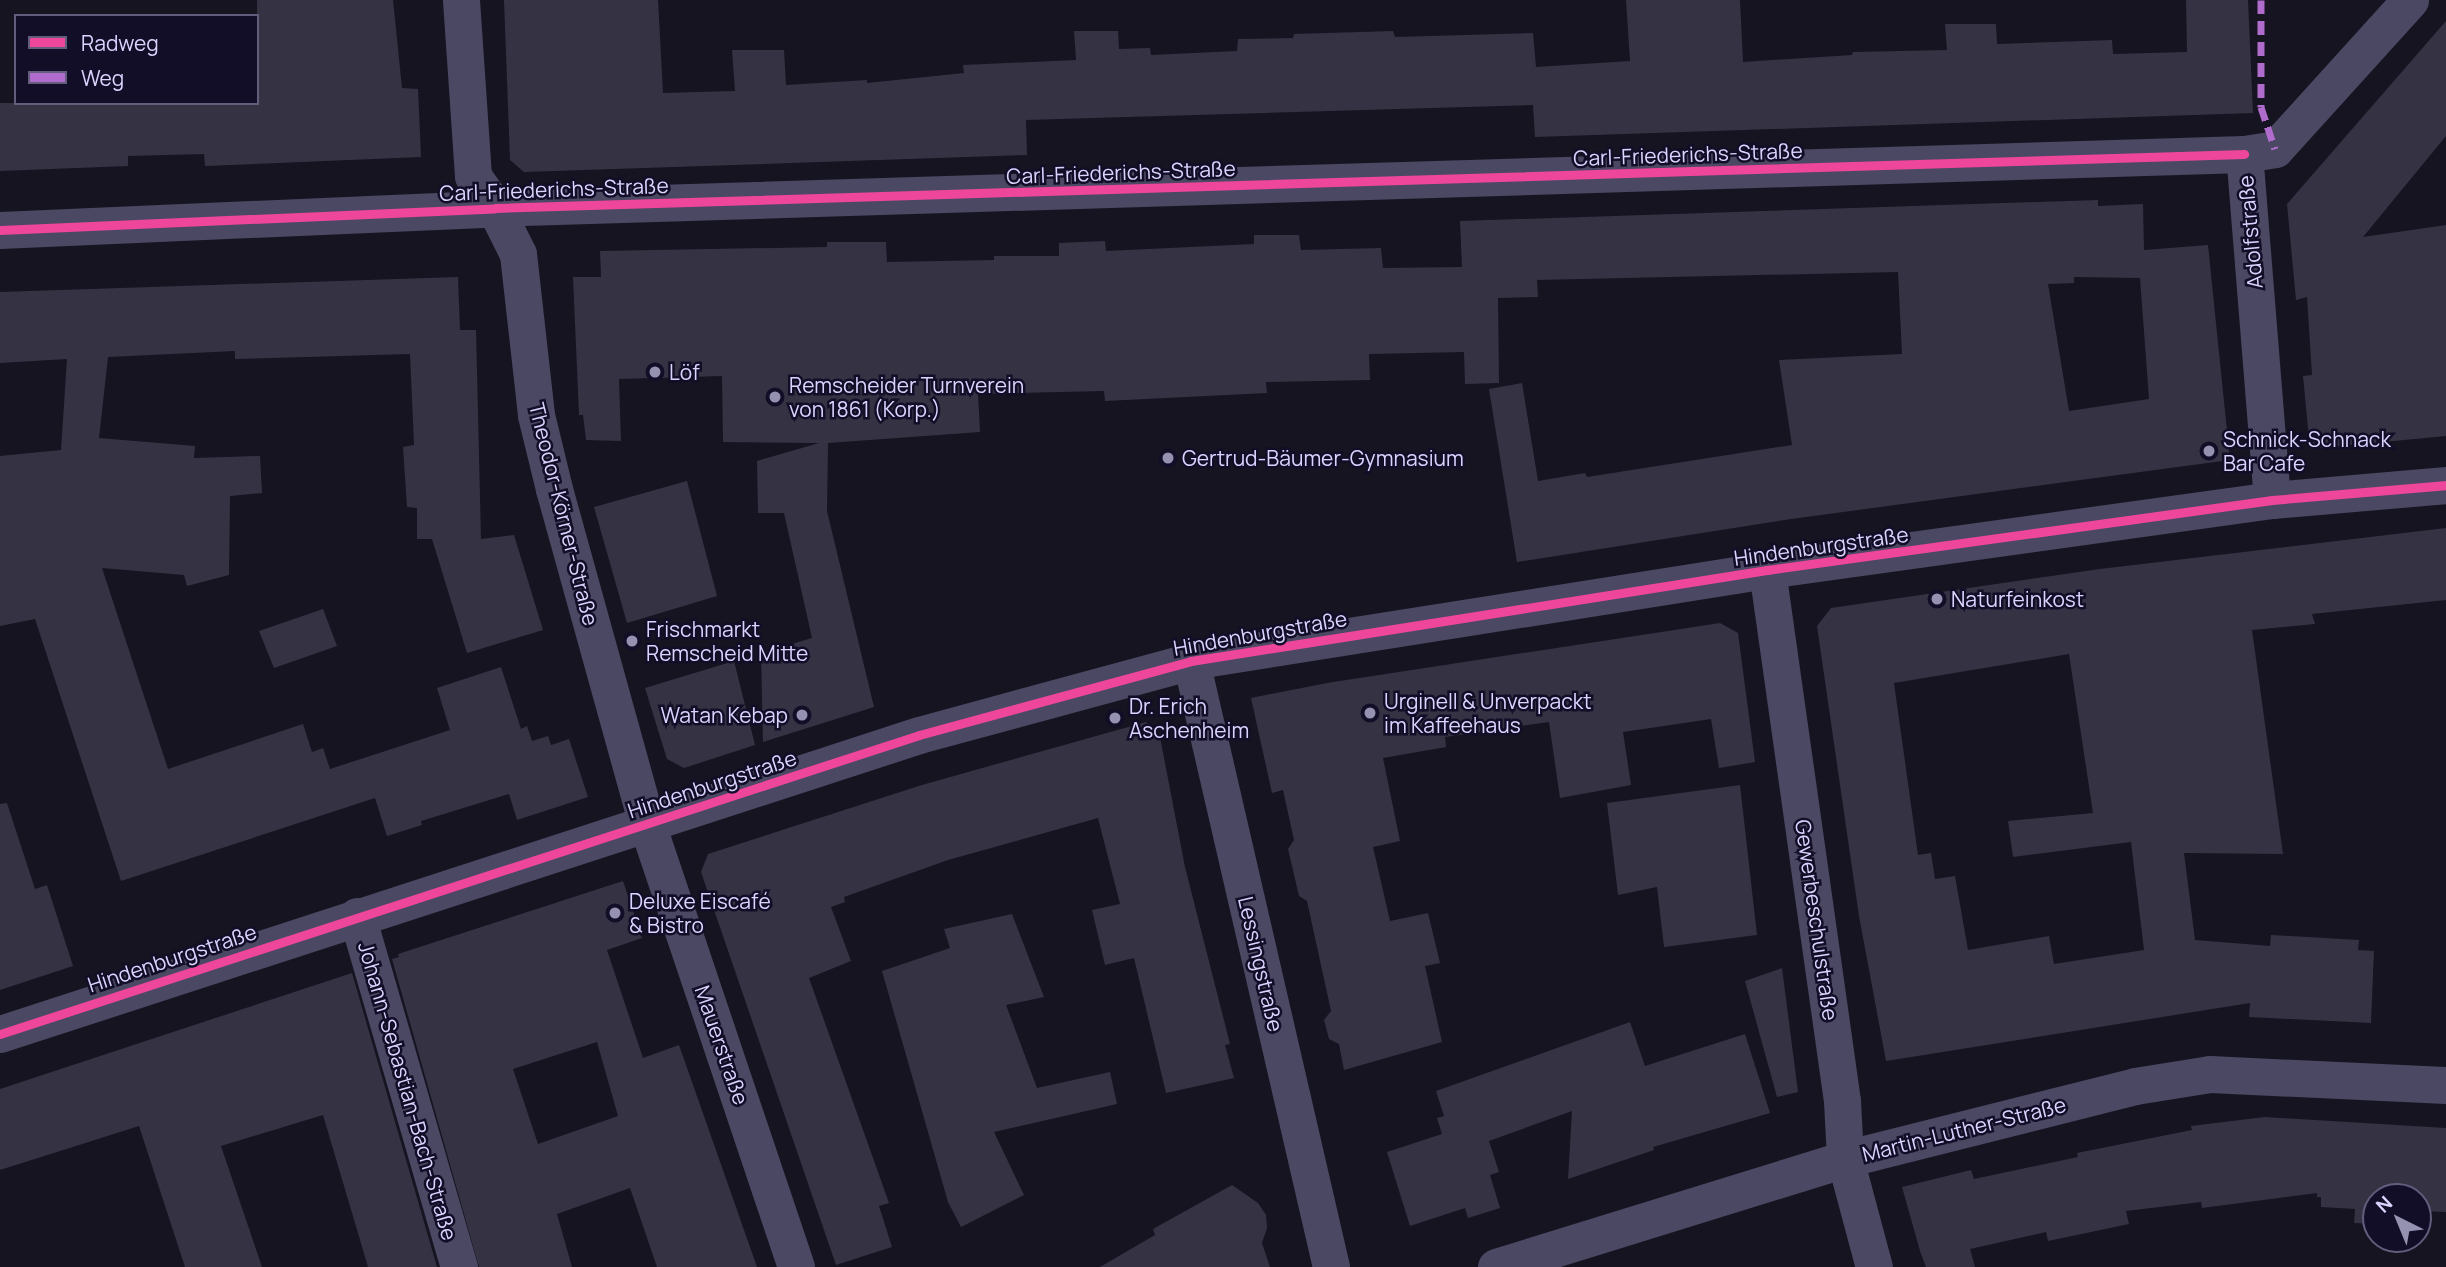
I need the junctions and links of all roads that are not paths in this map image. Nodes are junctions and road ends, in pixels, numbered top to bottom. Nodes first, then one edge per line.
1 (461, 0) edge
2 (2410, 0) edge
3 (2244, 154) junction
4 (495, 208) junction
5 (0, 230) edge
6 (2446, 485) edge
7 (2272, 500) junction
8 (1767, 570) junction
9 (1191, 661) junction
10 (647, 824) junction
11 (357, 916) junction
12 (0, 1034) edge
13 (2446, 1086) edge
14 (1844, 1158) junction
15 (459, 1267) edge
16 (796, 1267) edge
17 (1331, 1267) edge
18 (1496, 1267) edge
19 (1874, 1267) edge

1 - 4 street, Theodor-Körner-Straße
2 - 3 street, Adolfstraße
3 - 4 street, Carl-Friederichs-Straße
3 - 7 street, Adolfstraße
4 - 5 street, Carl-Friederichs-Straße
4 - 10 street, Theodor-Körner-Straße
6 - 7 street, Hindenburgstraße
7 - 8 street, Hindenburgstraße
8 - 9 street, Hindenburgstraße
8 - 14 street, Gewerbeschulstraße
9 - 10 street, Hindenburgstraße
9 - 17 street, Lessingstraße
10 - 11 street, Hindenburgstraße
10 - 16 street, Mauerstraße
11 - 12 street, Hindenburgstraße
11 - 15 street, Johann-Sebastian-Bach-Straße
13 - 14 street, Martin-Luther-Straße
14 - 18 street, Martin-Luther-Straße
14 - 19 street, Gewerbeschulstraße

